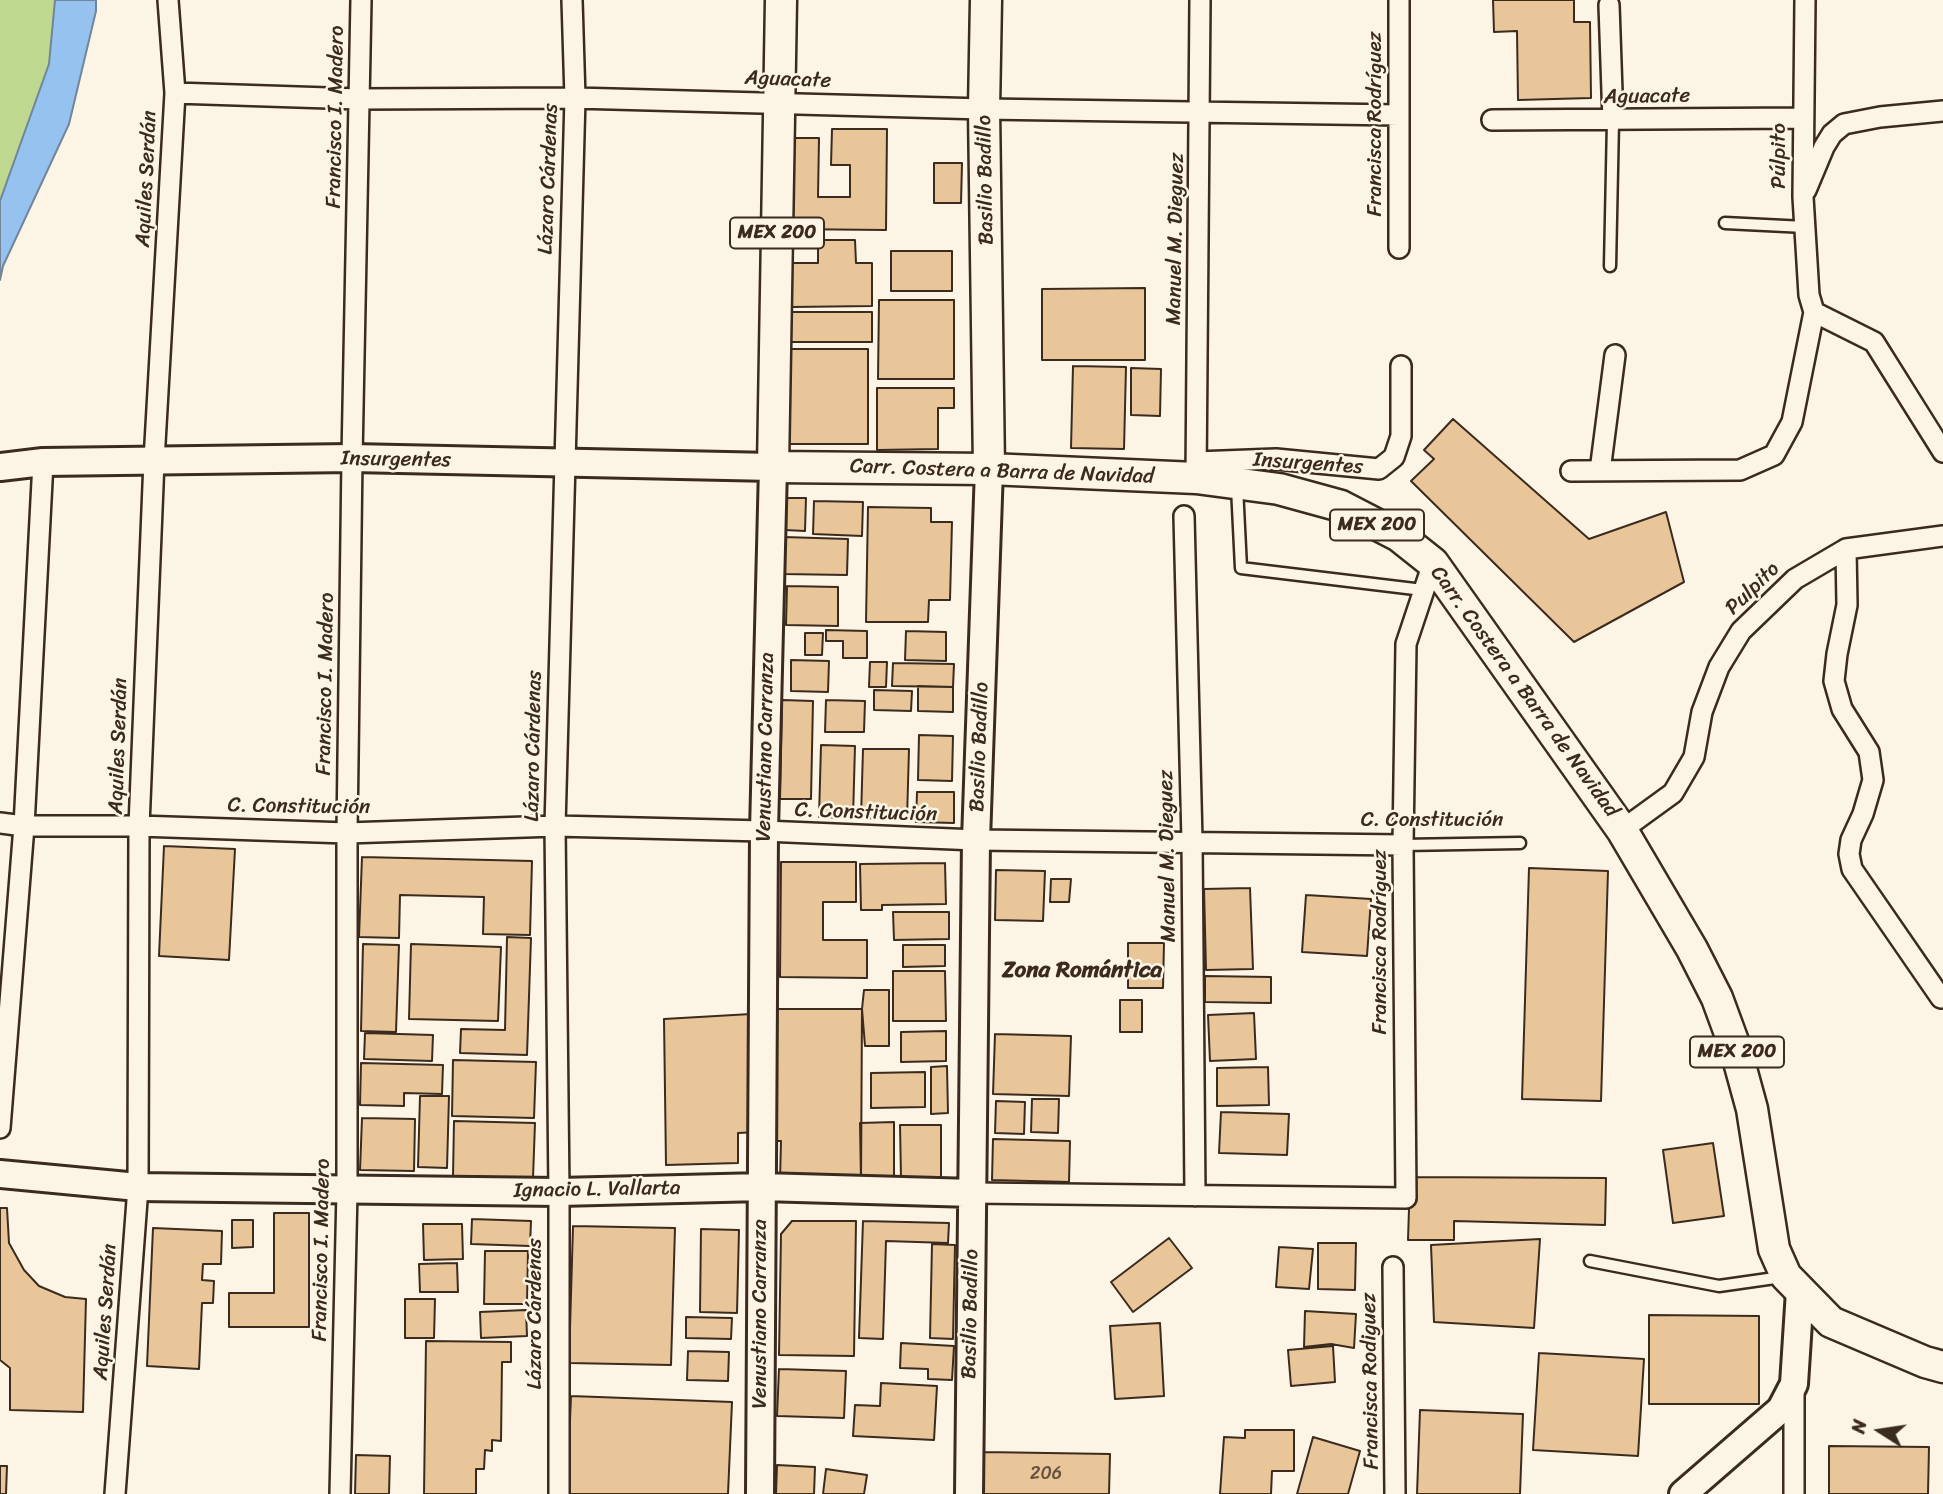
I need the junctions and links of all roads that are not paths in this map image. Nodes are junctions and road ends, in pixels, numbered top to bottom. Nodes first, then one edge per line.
1 (168, 0) edge
2 (361, 0) edge
3 (572, 0) edge
4 (781, 0) edge
5 (986, 0) edge
6 (1200, 0) edge
7 (1399, 0) edge
8 (1805, 0) edge
9 (1609, 5) dead end
10 (175, 93) junction
11 (575, 98) junction
12 (359, 99) junction
13 (779, 102) junction
14 (985, 109) junction
15 (1943, 111) edge
16 (1200, 112) junction
17 (1399, 115) junction
18 (1803, 118) junction
19 (1492, 120) dead end
20 (1613, 121) junction
21 (1803, 197) junction
22 (1725, 223) dead end
23 (1805, 227) junction
24 (1399, 248) dead end
25 (1610, 266) dead end
26 (1814, 312) junction
27 (1615, 355) dead end
28 (1401, 366) dead end
29 (1943, 453) edge
30 (352, 458) junction
31 (154, 461) junction
32 (21, 464) edge
33 (563, 464) junction
34 (772, 467) junction
35 (989, 469) junction
36 (1196, 470) junction
37 (1571, 471) dead end
38 (1600, 471) junction
39 (1237, 483) junction
40 (1184, 516) dead end
41 (1943, 537) edge
42 (1846, 549) junction
43 (1428, 577) junction
44 (0, 823) edge
45 (139, 825) junction
46 (24, 826) junction
47 (555, 826) junction
48 (1622, 830) junction
49 (764, 831) junction
50 (347, 833) junction
51 (976, 840) junction
52 (1192, 841) junction
53 (1520, 843) dead end
54 (1403, 845) junction
55 (1941, 998) edge
56 (0, 1128) edge
57 (0, 1174) edge
58 (762, 1186) junction
59 (138, 1187) junction
60 (347, 1191) junction
61 (559, 1192) junction
62 (973, 1193) junction
63 (1195, 1196) junction
64 (1406, 1198) joint
65 (1590, 1261) dead end
66 (1393, 1267) dead end
67 (1793, 1284) junction
68 (1943, 1367) edge
69 (1794, 1384) junction
70 (114, 1494) edge
71 (340, 1494) edge
72 (559, 1494) edge
73 (760, 1494) edge
74 (969, 1494) edge
75 (1395, 1494) edge
76 (1683, 1494) edge
77 (1794, 1494) edge

1 - 10 street, Aquiles Serdán
2 - 12 street, Francisco I. Madero
3 - 11 street, Lázaro Cárdenas
4 - 13 main road, Venustiano Carranza / MEX 200
5 - 14 main road, Basilio Badillo
6 - 16 street, Manuel M. Dieguez
7 - 17 street, Francisca Rodríguez
8 - 18 street, Púlpito
9 - 20 street
10 - 12 street, Aguacate
10 - 31 street, Aquiles Serdán
11 - 12 street, Aguacate
11 - 13 street, Aguacate
11 - 33 street, Lázaro Cárdenas
12 - 30 street, Francisco I. Madero
13 - 14 street, Aguacate
13 - 34 main road, Venustiano Carranza / MEX 200
14 - 16 street, Aguacate
14 - 35 main road, Basilio Badillo
15 - 21 street
16 - 17 street, Aguacate
16 - 36 street, Manuel M. Dieguez
17 - 24 street, Francisca Rodríguez
18 - 20 street, Aguacate
18 - 21 street, Púlpito
19 - 20 street, Aguacate
20 - 25 lane
21 - 23 street, Púlpito
22 - 23 lane
23 - 26 street, Púlpito
26 - 29 street
26 - 38 street
27 - 38 street
28 - 36 street, Insurgentes
30 - 31 main road, Insurgentes
30 - 33 main road, Insurgentes
30 - 50 street, Francisco I. Madero
31 - 32 main road, Insurgentes
31 - 45 street, Aquiles Serdán
32 - 46 street
33 - 34 main road, Insurgentes
33 - 47 street, Lázaro Cárdenas
34 - 35 main road, Carr. Costera a Barra de Navidad / MEX 200
34 - 49 main road, Venustiano Carranza
35 - 36 main road, Carr. Costera a Barra de Navidad / MEX 200
35 - 51 main road, Basilio Badillo
36 - 39 main road, Carr. Costera a Barra de Navidad / MEX 200
37 - 38 street
39 - 43 main road, Carr. Costera a Barra de Navidad / MEX 200
39 - 43 lane
40 - 52 street, Manuel M. Dieguez
41 - 42 street, Pulpito
42 - 48 street, Pulpito
42 - 55 street
43 - 48 main road, Carr. Costera a Barra de Navidad / MEX 200
43 - 54 street, Francisca Rodríguez
44 - 46 street, C. Constitución
45 - 46 street, C. Constitución
45 - 50 street, C. Constitución
45 - 59 street, Aquiles Serdán
46 - 56 street
47 - 49 street, C. Constitución
47 - 50 street, C. Constitución
47 - 61 street, Lázaro Cárdenas
48 - 67 main road, Carr. Costera a Barra de Navidad / MEX 200
49 - 51 street, C. Constitución
49 - 58 main road, Venustiano Carranza
50 - 60 street, Francisco I. Madero
51 - 52 street, C. Constitución
51 - 62 main road, Basilio Badillo
52 - 54 street, C. Constitución
52 - 63 street, Manuel M. Dieguez
53 - 54 lane, C. Constitución
54 - 64 street, Francisca Rodríguez
57 - 59 main road, Ignacio L. Vallarta
58 - 61 main road, Ignacio L. Vallarta
58 - 62 main road, Ignacio L. Vallarta
58 - 73 main road, Venustiano Carranza
59 - 60 main road, Ignacio L. Vallarta
59 - 70 street, Aquiles Serdán
60 - 61 main road, Ignacio L. Vallarta
60 - 71 street, Francisco I. Madero
61 - 72 street, Lázaro Cárdenas
62 - 63 street, Ignacio L. Vallarta
62 - 74 main road, Basilio Badillo
63 - 64 street, Ignacio L. Vallarta
65 - 67 lane
66 - 75 street, Francisca Rodiguez
67 - 68 main road, MEX 200
67 - 69 main road
69 - 76 main road
69 - 77 street

